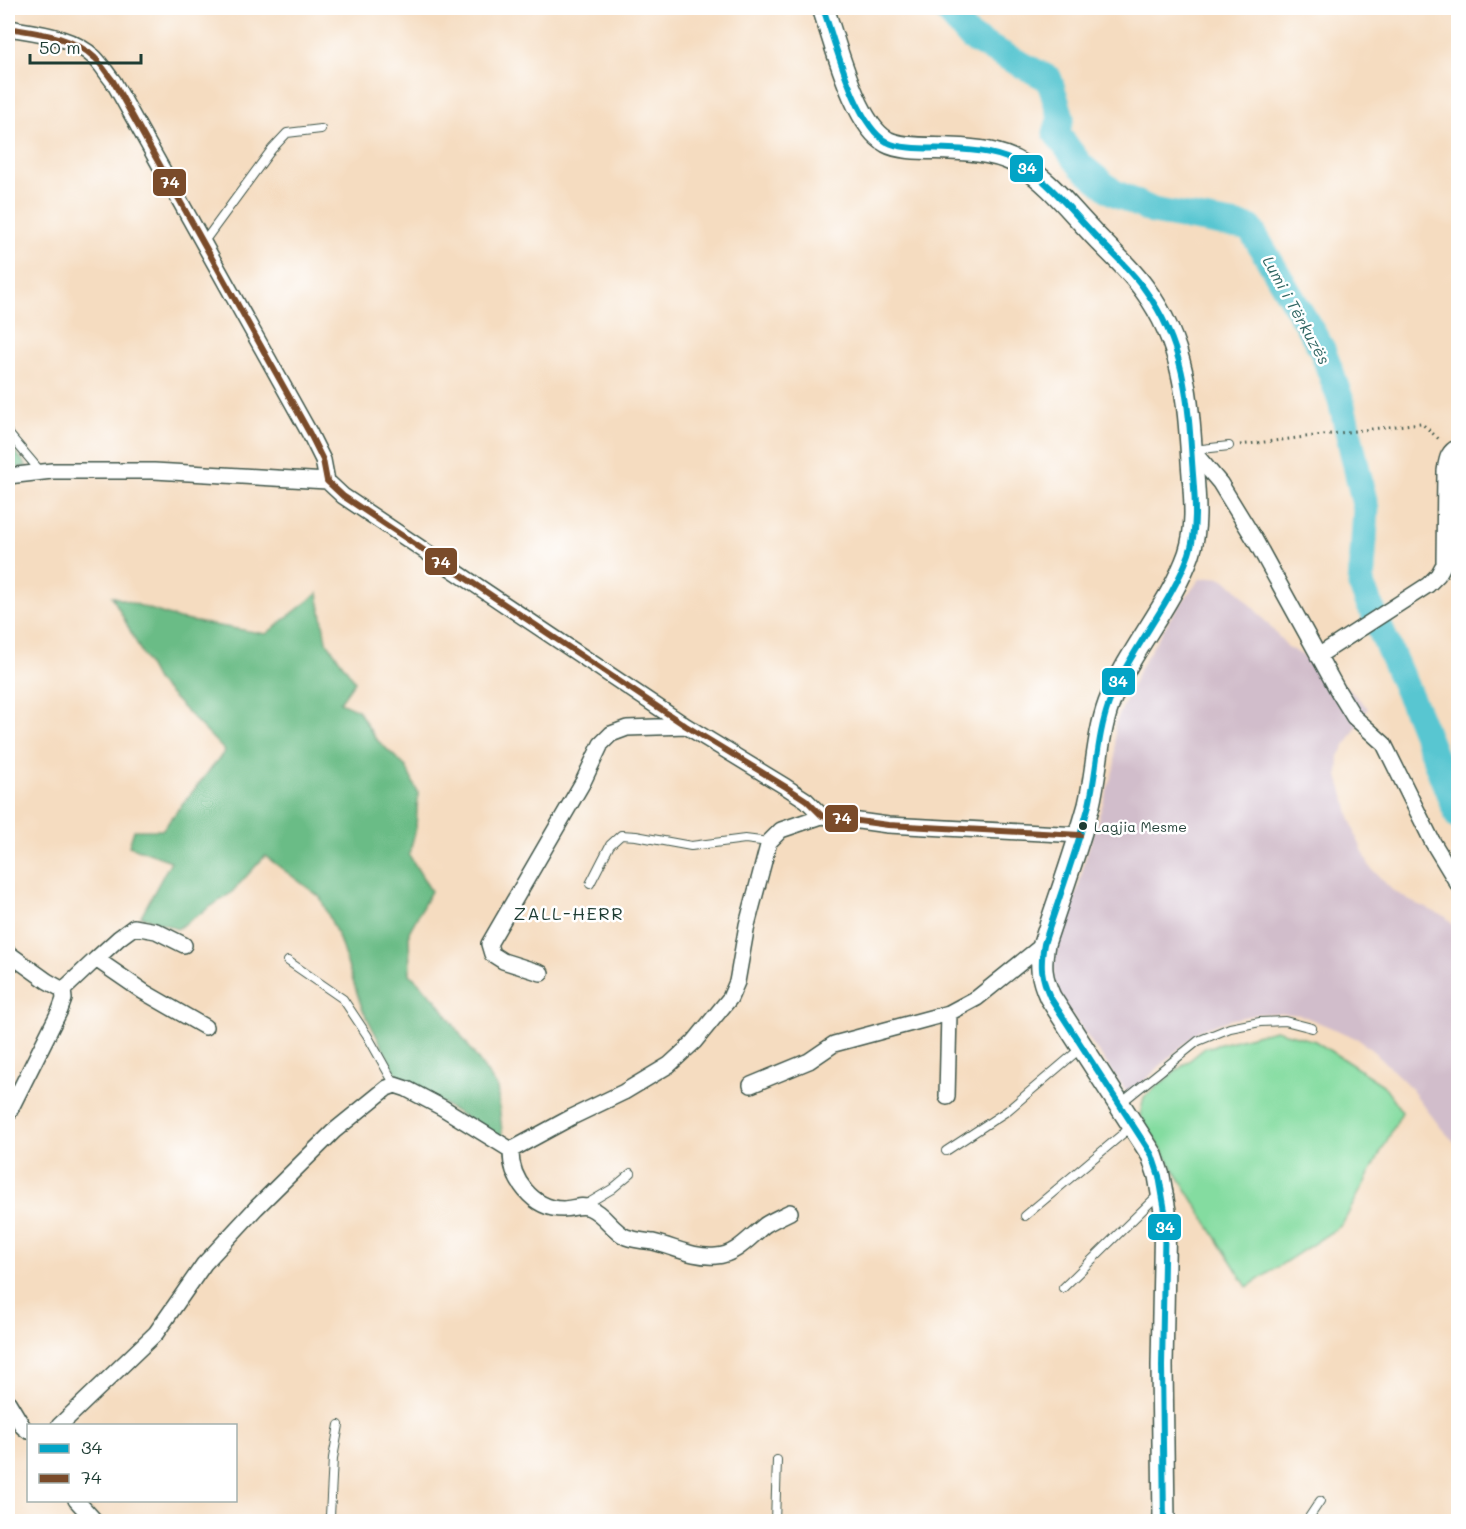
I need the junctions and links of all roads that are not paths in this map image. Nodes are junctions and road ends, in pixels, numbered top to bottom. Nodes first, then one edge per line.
1 (823, 8) edge
2 (8, 28) edge
3 (321, 129) dead end
4 (202, 244) junction
5 (8, 433) edge
6 (1229, 446) road end
7 (1455, 449) edge
8 (1192, 450) junction
9 (41, 472) junction
10 (8, 476) edge
11 (327, 481) junction
12 (1318, 656) junction
13 (686, 726) junction
14 (822, 816) junction
15 (1080, 835) junction
16 (769, 842) junction
17 (590, 884) dead end
18 (1458, 884) edge
19 (1044, 944) junction
20 (184, 945) dead end
21 (8, 953) edge
22 (96, 959) junction
23 (288, 961) dead end
24 (542, 974) dead end
25 (63, 990) junction
26 (949, 1013) junction
27 (205, 1027) dead end
28 (1312, 1028) dead end
29 (1082, 1047) junction
30 (395, 1085) junction
31 (751, 1085) dead end
32 (947, 1097) dead end
33 (1119, 1104) junction
34 (8, 1114) edge
35 (1133, 1125) junction
36 (510, 1150) junction
37 (946, 1151) dead end
38 (631, 1173) dead end
39 (1163, 1191) junction
40 (584, 1206) junction
41 (789, 1212) dead end
42 (1025, 1216) dead end
43 (1064, 1288) dead end
44 (8, 1402) edge
45 (60, 1424) edge
46 (339, 1425) dead end
47 (27, 1430) edge
48 (777, 1460) dead end
49 (1320, 1501) dead end
50 (78, 1502) edge
51 (96, 1521) edge
52 (325, 1521) edge
53 (775, 1521) edge
54 (1164, 1521) edge
55 (1306, 1521) edge

1 - 8 street
2 - 4 street
3 - 4 lane
4 - 11 street
5 - 9 lane
6 - 8 lane
7 - 12 street
8 - 12 street
8 - 15 street
9 - 10 street
9 - 11 street
11 - 13 street
12 - 18 street
13 - 14 street
13 - 24 street
14 - 15 street
14 - 16 street
15 - 19 street
16 - 17 lane
16 - 36 street
19 - 26 street
19 - 29 street
20 - 22 street
21 - 25 street
22 - 25 street
22 - 27 street
23 - 30 lane
25 - 34 street
26 - 31 street
26 - 32 street
28 - 33 lane
29 - 33 street
29 - 37 lane
30 - 36 street
30 - 45 street
33 - 35 street
35 - 39 street
35 - 42 lane
36 - 40 street
38 - 40 lane
39 - 43 lane
39 - 54 street
40 - 41 street
44 - 47 street
46 - 52 lane
48 - 53 lane
49 - 55 lane
50 - 51 street

